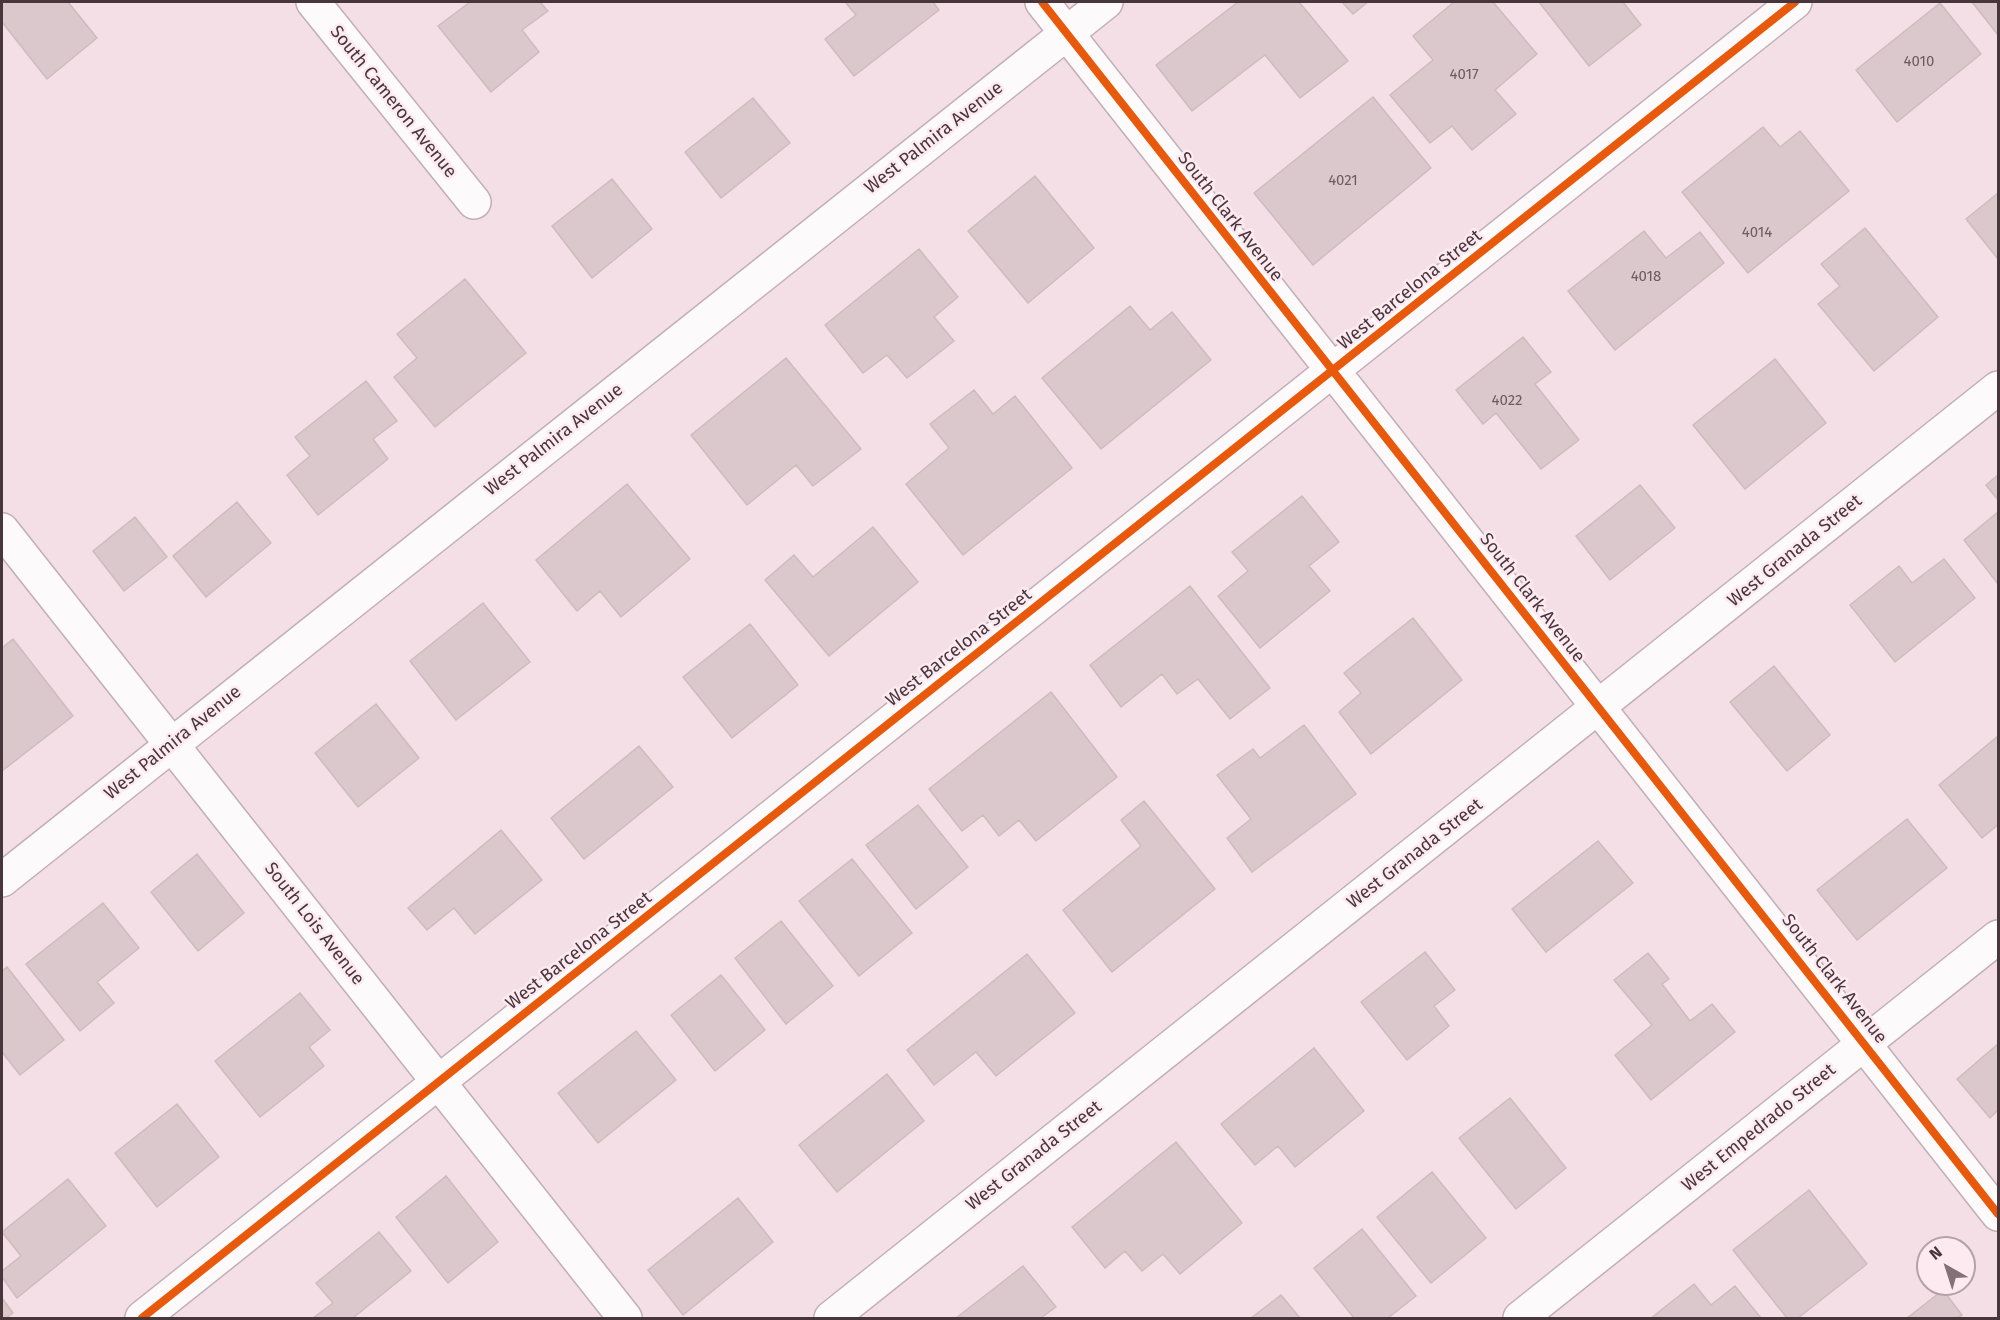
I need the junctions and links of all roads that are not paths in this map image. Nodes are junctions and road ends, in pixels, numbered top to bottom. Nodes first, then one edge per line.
1 (313, 2) edge
2 (1042, 2) edge
3 (1106, 2) edge
4 (1795, 2) edge
5 (1066, 34) junction
6 (474, 202) dead end
7 (1333, 370) junction
8 (1998, 388) edge
9 (2, 530) edge
10 (1599, 707) junction
11 (171, 744) junction
12 (2, 880) edge
13 (1998, 937) edge
14 (1865, 1043) junction
15 (438, 1082) junction
16 (1998, 1214) edge
17 (142, 1318) edge
18 (625, 1318) edge
19 (831, 1318) edge
20 (1520, 1318) edge

1 - 6 street, South Cameron Avenue
2 - 5 street, South Clark Avenue
3 - 5 street, West Palmira Avenue
4 - 7 street, West Barcelona Street
5 - 7 street, South Clark Avenue
5 - 11 street, West Palmira Avenue
7 - 10 street, South Clark Avenue
7 - 15 street, West Barcelona Street
8 - 10 street, West Granada Street
9 - 11 street, South Lois Avenue
10 - 14 street, South Clark Avenue
10 - 19 street, West Granada Street
11 - 12 street, West Palmira Avenue
11 - 15 street, South Lois Avenue
13 - 14 street, West Empedrado Street
14 - 16 street, South Clark Avenue
14 - 20 street, West Empedrado Street
15 - 17 street, West Barcelona Street
15 - 18 street, South Lois Avenue

